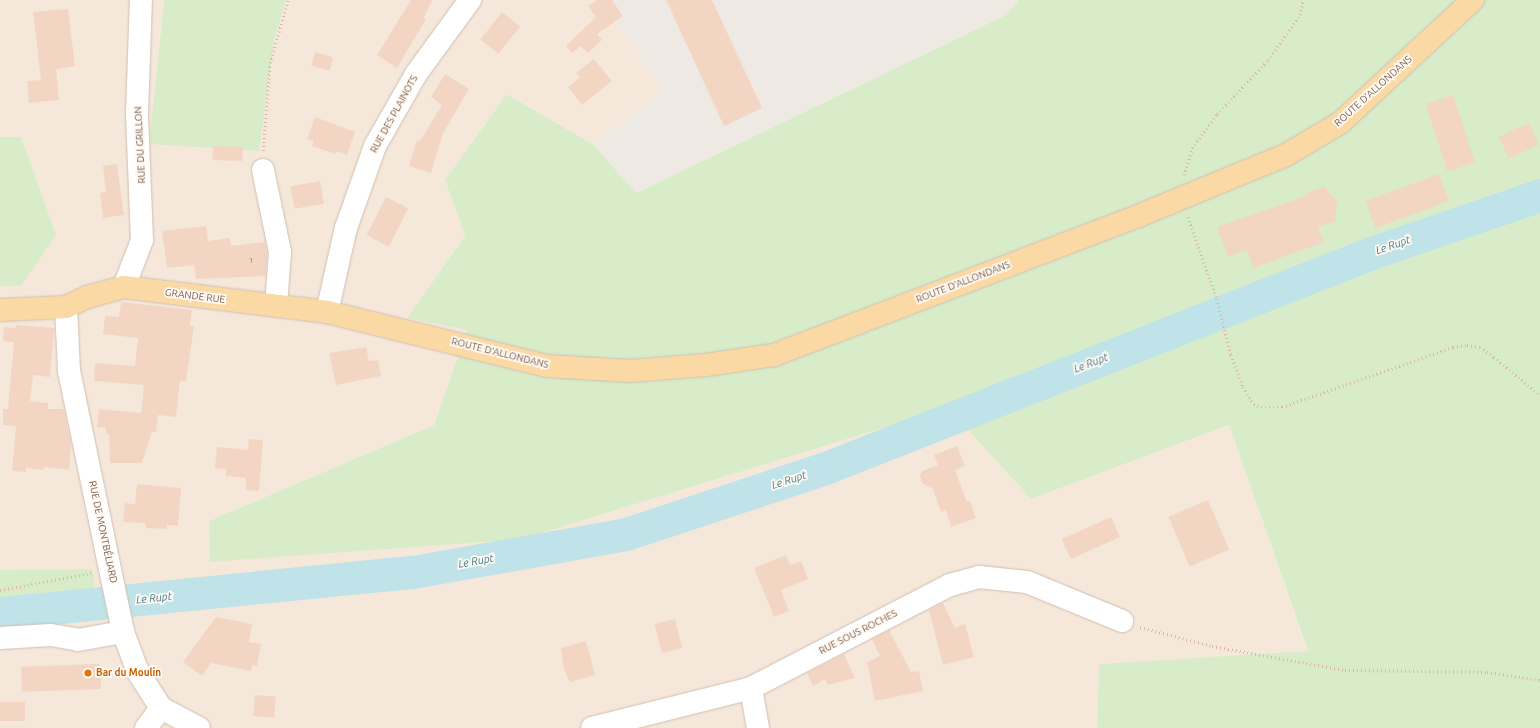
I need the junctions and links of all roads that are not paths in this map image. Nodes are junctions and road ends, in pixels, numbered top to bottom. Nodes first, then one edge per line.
1 (141, 0) edge
2 (470, 0) edge
3 (1473, 0) edge
4 (263, 170) road end
5 (124, 287) junction
6 (276, 305) junction
7 (66, 307) junction
8 (0, 310) edge
9 (327, 312) junction
10 (392, 326) joint
11 (1122, 621) road end
12 (123, 632) junction
13 (0, 638) edge
14 (751, 688) junction
15 (161, 708) junction
16 (146, 728) edge
17 (199, 728) edge
18 (592, 728) edge
19 (758, 728) edge

1 - 5 street, RUE DU GRILLON
2 - 9 street, RUE DES PLAINOTS
3 - 10 main road, ROUTE D’ALLONDANS
4 - 6 street
5 - 6 main road, GRANDE RUE
5 - 7 main road, GRANDE RUE
6 - 9 main road, GRANDE RUE
7 - 8 main road, GRANDE RUE
7 - 12 street, RUE DE MONTBÉLIARD
9 - 10 main road, GRANDE RUE
11 - 14 street, RUE SOUS ROCHES
12 - 13 street
12 - 15 street, RUE DE MONTBÉLIARD
14 - 18 street, RUE SOUS ROCHES
14 - 19 street
15 - 16 street
15 - 17 street, RUE DE MONTBÉLIARD

